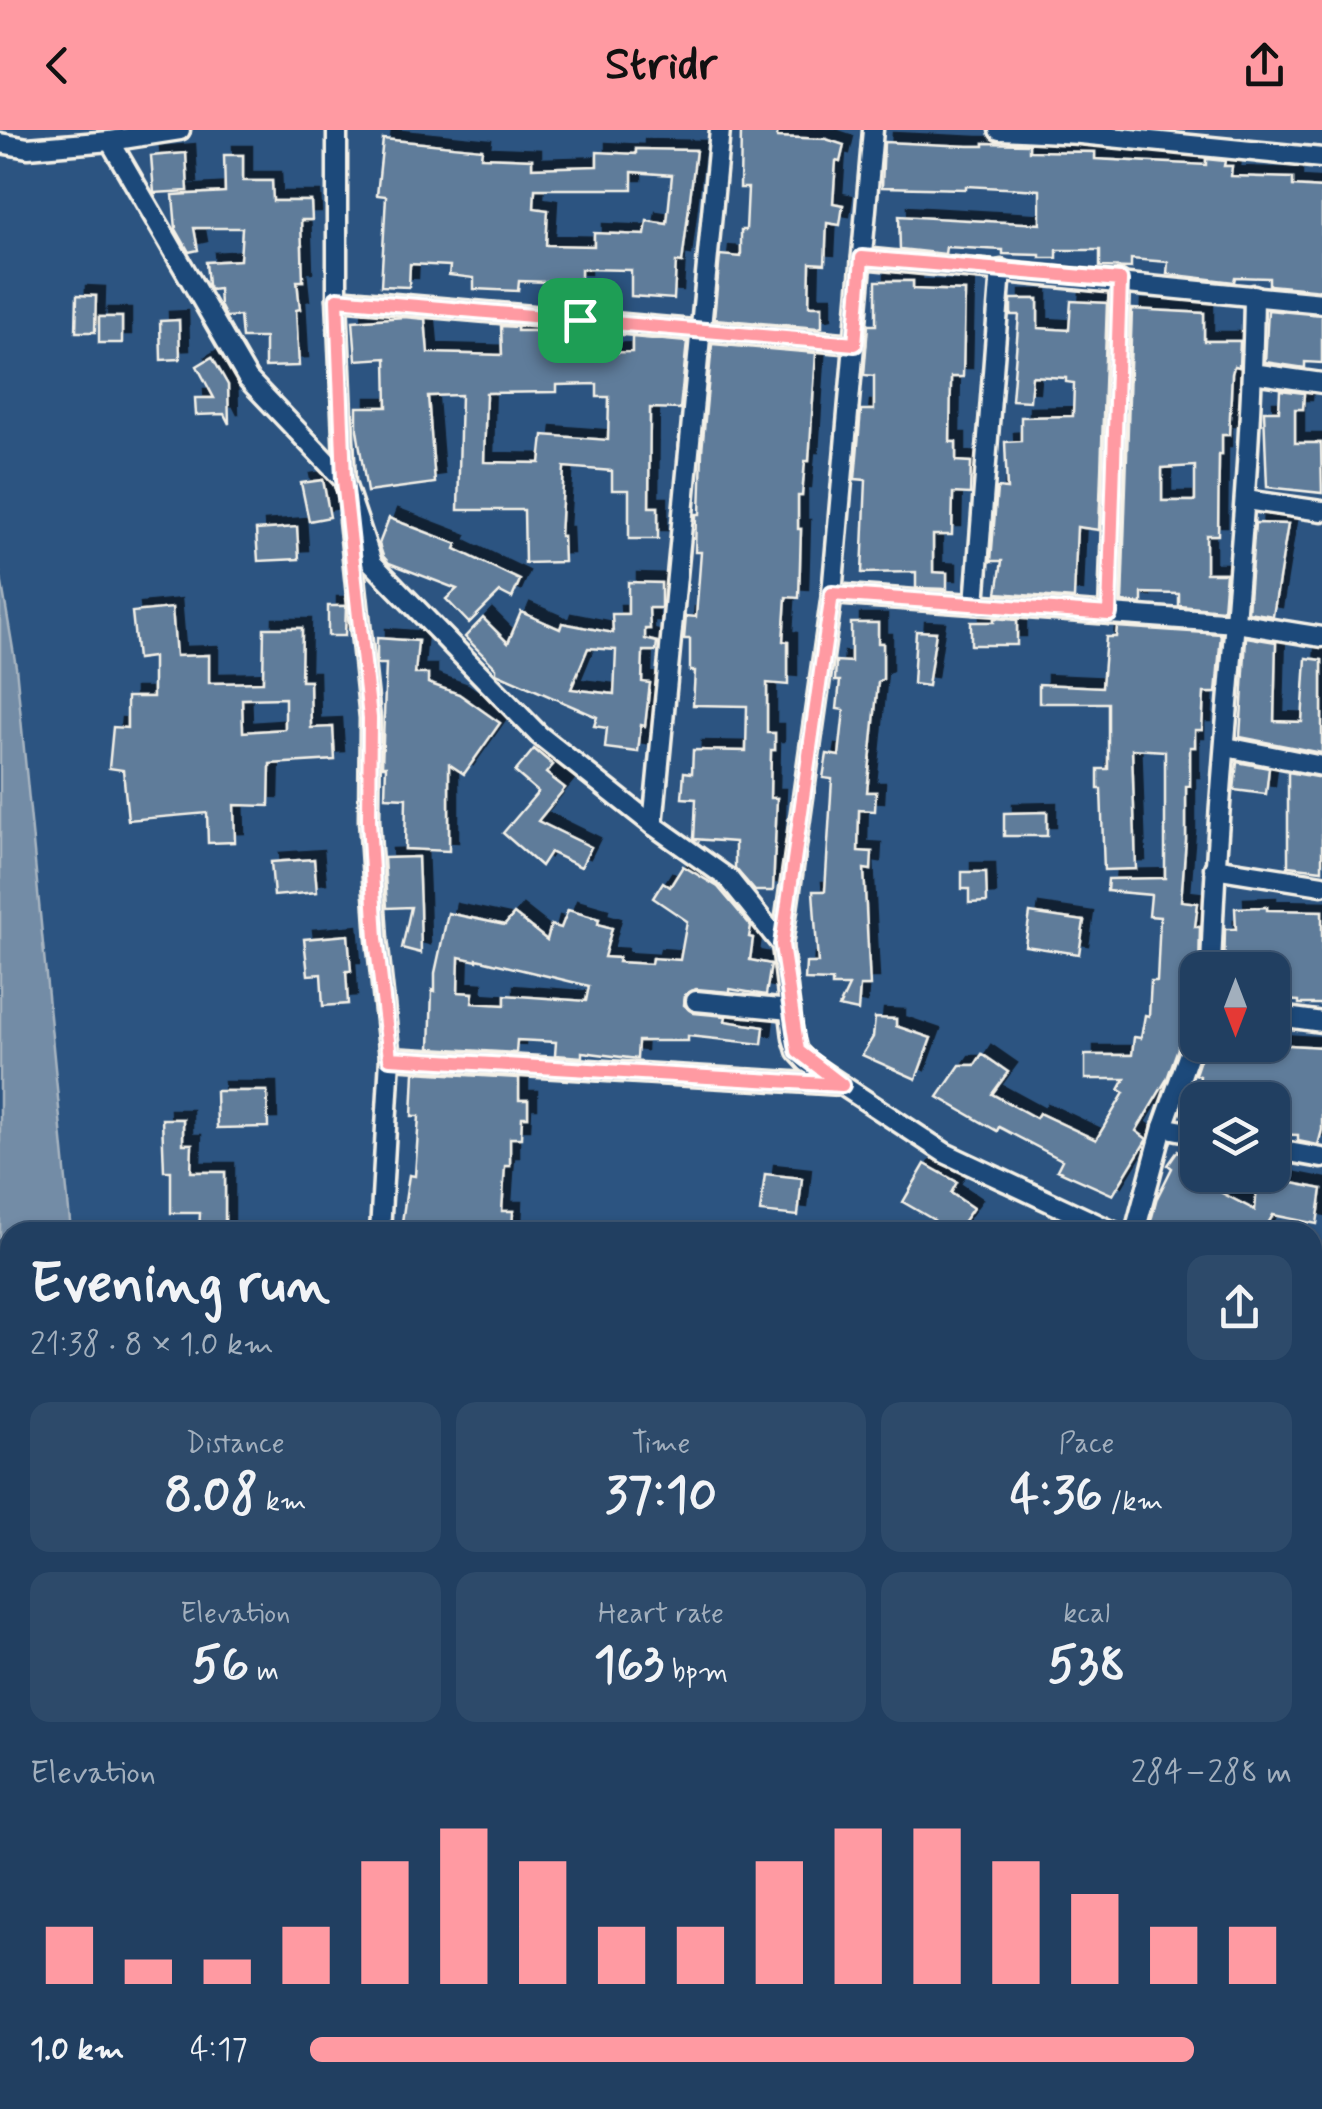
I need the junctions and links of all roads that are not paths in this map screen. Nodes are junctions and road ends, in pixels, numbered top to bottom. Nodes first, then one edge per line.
1 (180, 130) edge
2 (337, 130) edge
3 (720, 130) edge
4 (872, 130) edge
5 (999, 130) edge
6 (110, 141) junction
7 (0, 143) edge
8 (1322, 158) edge
9 (862, 258) junction
10 (1001, 270) junction
11 (1120, 280) junction
12 (1254, 295) junction
13 (337, 299) junction
14 (1322, 303) edge
15 (702, 331) junction
16 (855, 344) junction
17 (1253, 373) junction
18 (1322, 383) edge
19 (344, 480) junction
20 (1246, 500) junction
21 (1322, 511) edge
22 (832, 594) junction
23 (976, 604) junction
24 (1109, 614) junction
25 (1236, 623) junction
26 (1322, 637) edge
27 (1226, 747) junction
28 (1322, 766) edge
29 (653, 825) junction
30 (1214, 868) junction
31 (1322, 885) edge
32 (782, 945) junction
33 (1212, 952) edge
34 (696, 1001) dead end
35 (790, 1010) junction
36 (1290, 1018) edge
37 (1322, 1022) edge
38 (390, 1058) junction
39 (1186, 1062) edge
40 (842, 1085) junction
41 (1163, 1127) junction
42 (1180, 1130) edge
43 (1290, 1152) edge
44 (1322, 1158) edge
45 (381, 1222) edge
46 (1092, 1222) edge
47 (1138, 1222) edge

1 - 6 street
2 - 13 street
3 - 15 street
4 - 9 street
5 - 8 street
6 - 7 street
6 - 19 street
9 - 10 street
9 - 16 street
10 - 11 street
10 - 23 street
11 - 12 street
11 - 24 street
12 - 14 street
12 - 17 street
13 - 15 street
13 - 19 street
15 - 16 street
15 - 29 street
16 - 22 street
17 - 18 street
17 - 20 street
19 - 29 street
19 - 38 street
20 - 21 street
20 - 25 street
22 - 23 street
22 - 32 street
23 - 24 street
24 - 25 street
25 - 26 street
25 - 27 street
27 - 28 street
27 - 30 street
29 - 32 street
30 - 31 street
30 - 33 street
32 - 35 street
34 - 35 street
35 - 40 street
36 - 37 street
38 - 40 street
38 - 45 street
39 - 41 street
40 - 46 street
41 - 42 street
41 - 47 street
43 - 44 street

